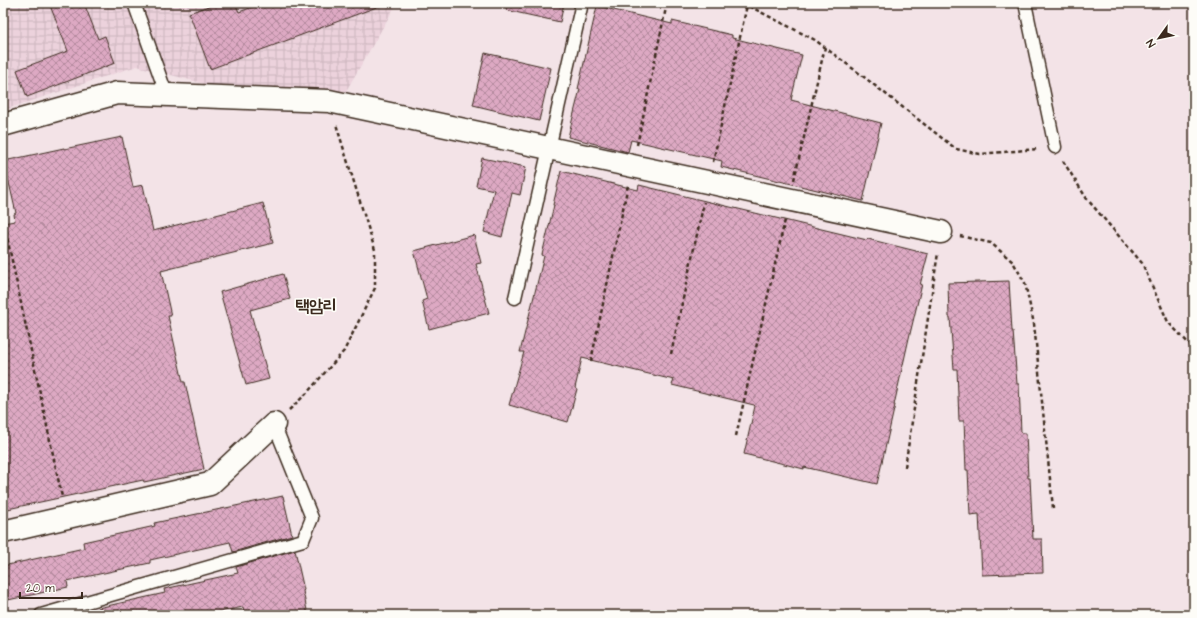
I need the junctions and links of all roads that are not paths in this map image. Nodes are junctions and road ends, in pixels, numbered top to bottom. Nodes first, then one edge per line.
1 (134, 3) edge
2 (582, 3) edge
3 (1025, 3) edge
4 (166, 96) junction
5 (3, 125) edge
6 (1055, 147) road end
7 (549, 149) junction
8 (941, 232) road end
9 (515, 298) dead end
10 (274, 424) joint
11 (3, 532) edge
12 (41, 615) edge

1 - 4 lane
2 - 7 lane
3 - 6 lane
4 - 5 street
4 - 7 street
7 - 8 street
7 - 9 lane
10 - 11 street
10 - 12 lane

